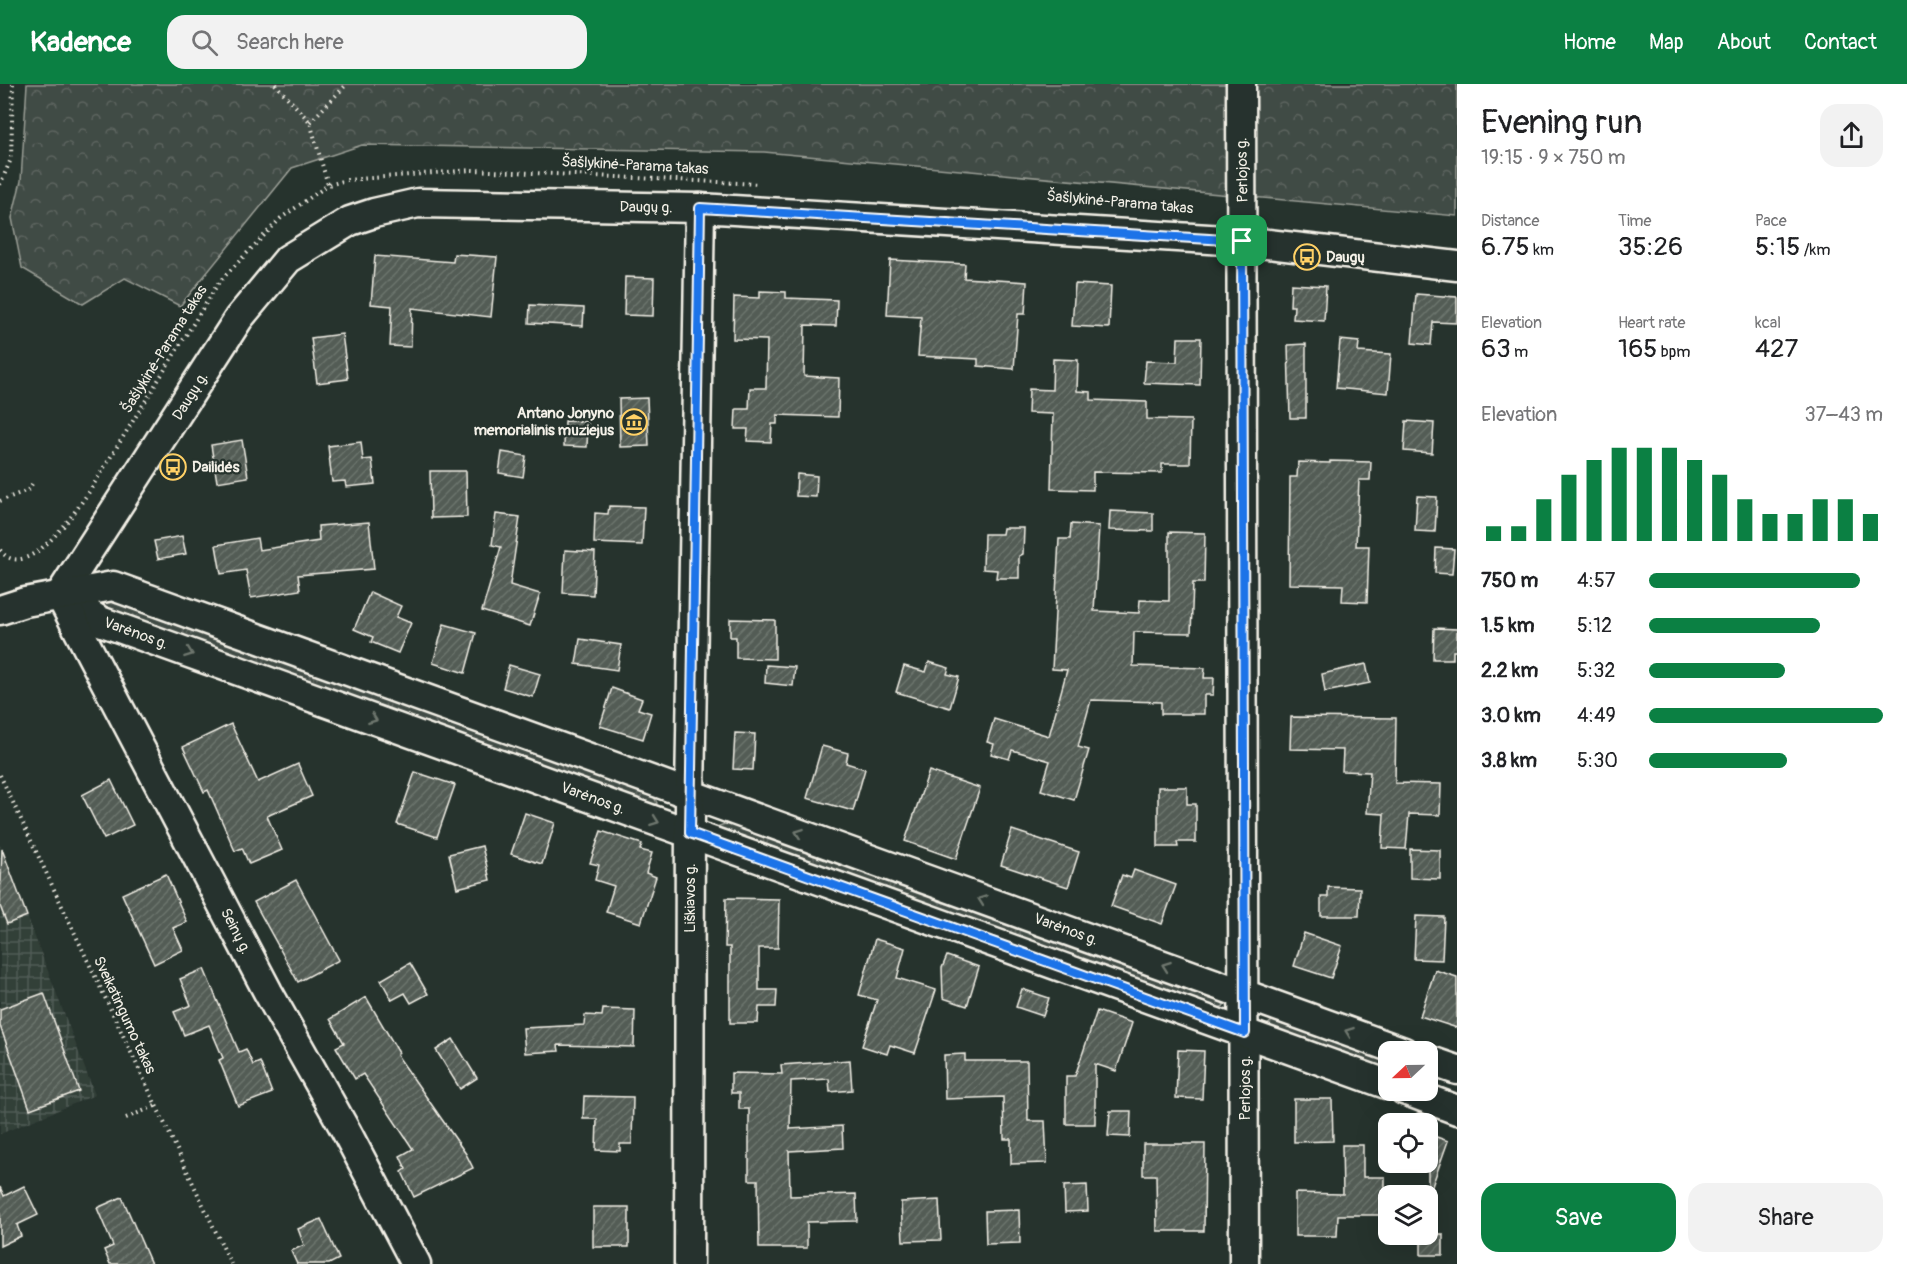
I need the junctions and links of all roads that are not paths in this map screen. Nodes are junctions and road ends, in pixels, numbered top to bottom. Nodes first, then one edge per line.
1 (1241, 84) edge
2 (700, 208) junction
3 (1242, 241) junction
4 (1457, 266) edge
5 (60, 595) junction
6 (0, 610) edge
7 (690, 794) junction
8 (690, 833) junction
9 (1244, 994) junction
10 (1245, 1033) junction
11 (1378, 1043) edge
12 (1438, 1063) edge
13 (1457, 1070) edge
14 (1378, 1081) edge
15 (1433, 1101) edge
16 (1457, 1110) edge
17 (416, 1264) edge
18 (689, 1264) edge
19 (1244, 1264) edge

1 - 3 street, Perlojos g.
2 - 3 street, Daugų g.
2 - 5 street, Daugų g.
2 - 7 street, Liškiavos g.
3 - 4 street, Daugų g.
3 - 9 street, Perlojos g.
5 - 6 street
5 - 7 street, Varėnos g.
5 -> 8 street, Varėnos g.
5 - 17 street, Seinų g.
7 - 8 street, Liškiavos g.
9 -> 7 street, Varėnos g.
8 - 10 street, Varėnos g.
8 - 18 street, Liškiavos g.
9 - 10 street, Perlojos g.
11 -> 9 street, Varėnos g.
10 - 14 street, Varėnos g.
10 - 19 street, Perlojos g.
12 - 13 street
15 - 16 street

